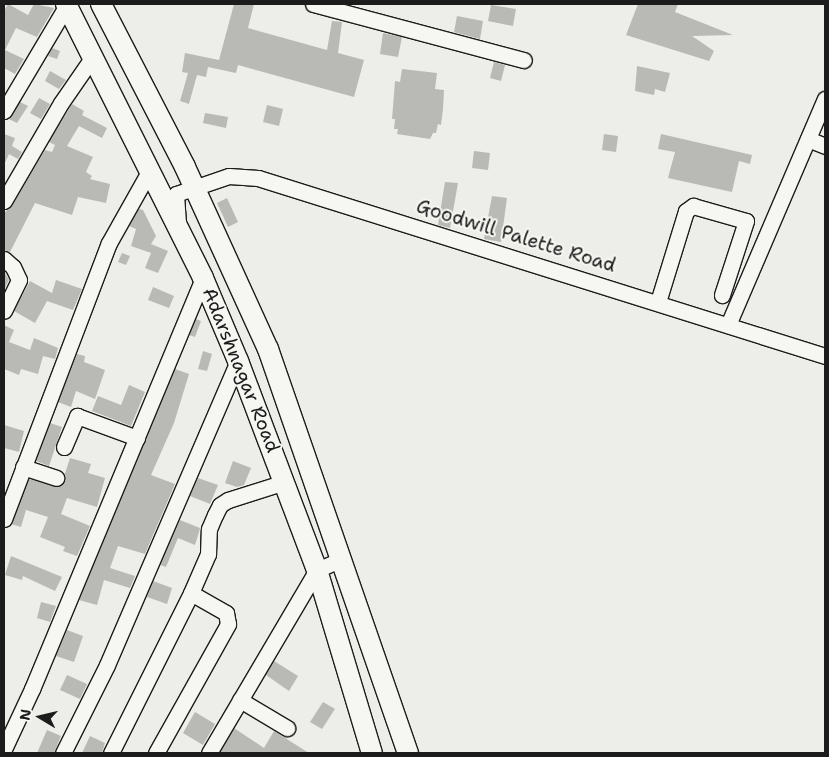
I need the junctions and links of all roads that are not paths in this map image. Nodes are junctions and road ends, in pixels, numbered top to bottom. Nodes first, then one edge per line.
1 (67, 4) edge
2 (101, 4) edge
3 (313, 4) edge
4 (92, 58) junction
5 (524, 60) dead end
6 (824, 107) edge
7 (4, 111) edge
8 (808, 138) junction
9 (825, 146) edge
10 (150, 170) junction
11 (194, 187) junction
12 (4, 201) edge
13 (179, 232) junction
14 (4, 259) edge
15 (203, 278) junction
16 (722, 295) dead end
17 (658, 302) junction
18 (4, 311) edge
19 (728, 325) junction
20 (825, 356) edge
21 (238, 361) junction
22 (137, 438) junction
23 (64, 447) dead end
24 (23, 467) junction
25 (56, 478) dead end
26 (285, 482) junction
27 (4, 519) edge
28 (342, 559) junction
29 (316, 570) junction
30 (191, 593) junction
31 (240, 700) junction
32 (287, 728) dead end
33 (8, 731) edge
34 (4, 750) edge
35 (370, 752) edge
36 (62, 753) edge
37 (111, 753) edge
38 (156, 753) edge
39 (209, 753) edge
40 (408, 753) edge

1 - 4 main road, Adarshnagar Road
1 - 7 street
2 - 11 main road, Adarshnagar Road
3 - 5 street
4 - 10 main road, Adarshnagar Road
4 - 12 street
6 - 8 street
8 - 9 street
8 - 19 street
10 - 13 main road, Adarshnagar Road
10 - 24 street
11 - 13 street, Goodwill Palette Road
11 - 17 street, Goodwill Palette Road
11 - 28 main road, Adarshnagar Road
13 - 15 main road, Adarshnagar Road
14 - 18 street
15 - 21 main road, Adarshnagar Road
15 - 22 street
16 - 17 street
17 - 19 street, Goodwill Palette Road
19 - 20 street, Goodwill Palette Road
21 - 26 main road, Adarshnagar Road
21 - 36 street
22 - 23 street
22 - 33 street
24 - 25 street
24 - 27 street
26 - 29 main road, Adarshnagar Road
26 - 30 street
28 - 29 street
28 - 40 main road, Adarshnagar Road
29 - 31 street
29 - 35 main road, Adarshnagar Road
30 - 37 street
30 - 38 street
31 - 32 street
31 - 39 street
33 - 34 street

